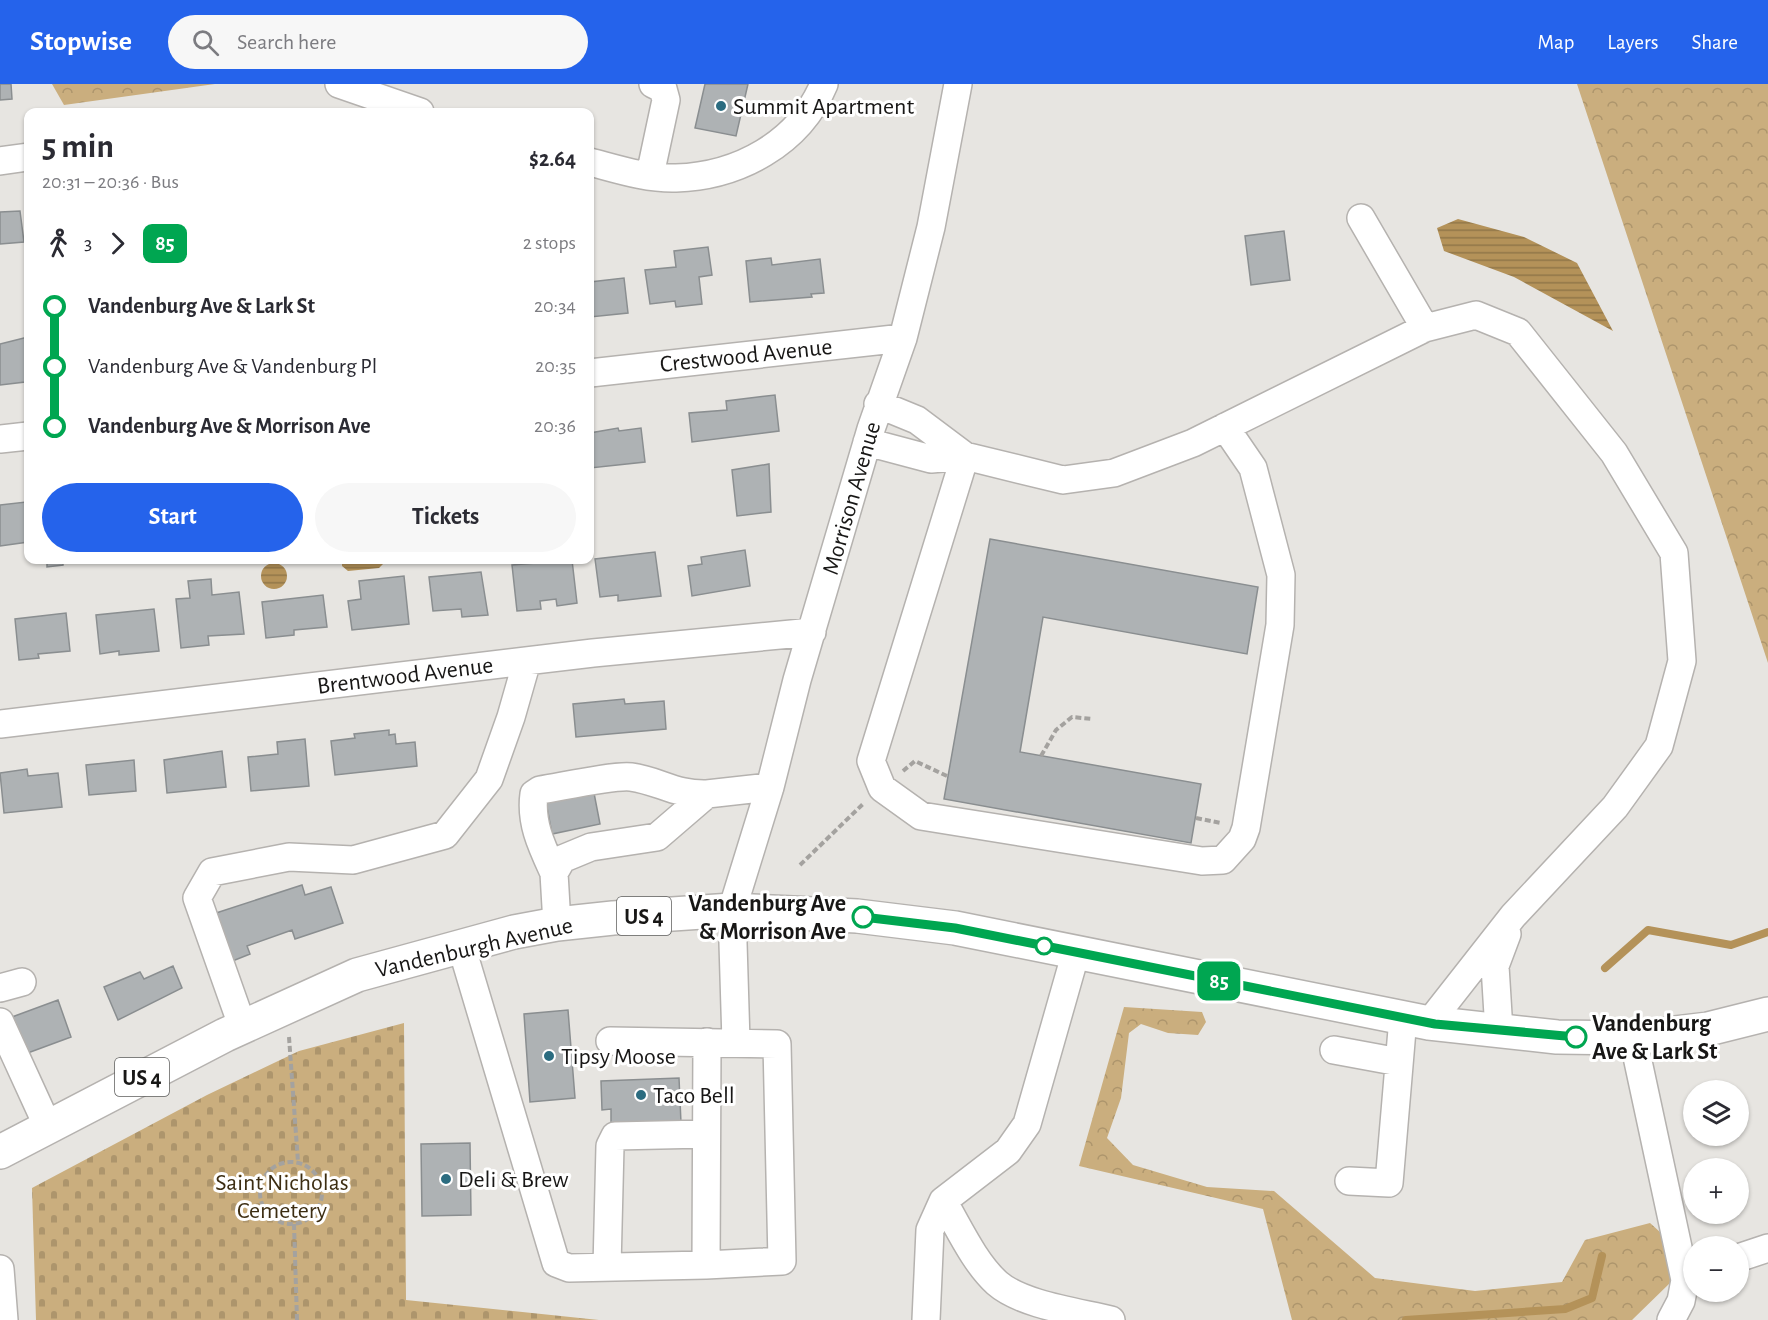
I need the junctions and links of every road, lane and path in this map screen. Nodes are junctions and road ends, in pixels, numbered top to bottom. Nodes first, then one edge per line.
1 (339, 84) edge
2 (652, 84) edge
3 (824, 84) edge
4 (958, 84) edge
5 (408, 108) edge
6 (24, 158) edge
7 (0, 161) edge
8 (594, 163) edge
9 (650, 175) junction
10 (1361, 218) dead end
11 (1425, 328) junction
12 (903, 338) junction
13 (594, 373) edge
14 (878, 404) junction
15 (1225, 427) junction
16 (24, 436) edge
17 (0, 439) edge
18 (867, 442) junction
19 (965, 456) junction
20 (812, 632) junction
21 (527, 661) junction
22 (1093, 719) dead end
23 (0, 724) edge
24 (1041, 756) dead end
25 (895, 777) dead end
26 (949, 777) dead end
27 (770, 787) junction
28 (707, 794) junction
29 (872, 796) dead end
30 (800, 865) dead end
31 (554, 873) junction
32 (732, 910) junction
33 (1513, 916) junction
34 (557, 924) junction
35 (460, 945) junction
36 (1077, 952) junction
37 (287, 1009) junction
38 (1768, 1014) edge
39 (1416, 1020) junction
40 (0, 1022) edge
41 (243, 1028) junction
42 (1499, 1031) junction
43 (1633, 1038) junction
44 (610, 1041) dead end
45 (706, 1042) junction
46 (736, 1042) junction
47 (1334, 1050) dead end
48 (1399, 1062) junction
49 (48, 1127) junction
50 (705, 1134) junction
51 (0, 1152) edge
52 (298, 1162) junction
53 (1349, 1181) dead end
54 (944, 1201) junction
55 (294, 1224) junction
56 (1768, 1248) edge
57 (1683, 1252) edge
58 (1749, 1254) edge
59 (706, 1265) junction
60 (607, 1267) junction
61 (0, 1269) edge
62 (1683, 1295) edge
63 (4, 1320) edge
64 (297, 1320) edge
65 (926, 1320) edge
66 (1111, 1320) edge
67 (1671, 1320) edge

1 - 5 street
2 - 9 street
3 - 9 street
4 - 12 street, Morrison Avenue
6 - 7 street
8 - 9 street
10 - 11 street
11 - 15 street
11 - 33 street
12 - 13 street, Crestwood Avenue
12 - 14 street, Morrison Avenue
14 - 18 street, Morrison Avenue
14 - 19 street
15 - 19 street
15 - 19 street
16 - 17 street
18 - 19 street
18 - 20 street, Morrison Avenue
20 - 21 street, Brentwood Avenue
20 - 27 street, Morrison Avenue
21 - 23 street, Brentwood Avenue
21 - 41 street
22 - 24 path
25 - 26 path
27 - 28 street
27 - 32 street, Morrison Avenue
28 - 31 street
28 - 31 street
29 - 30 path
31 - 34 street
32 - 34 main road, Vandenburgh Avenue / US 4
32 - 36 main road, Vandenburgh Avenue / US 4
32 - 46 street, Morrison Avenue
33 - 39 street
33 - 42 street
34 - 35 main road, Vandenburgh Avenue / US 4
35 - 37 main road, Vandenburgh Avenue / US 4
35 - 60 street
36 - 39 main road, Vandenburgh Avenue / US 4
36 - 54 street
37 - 41 main road, Vandenburgh Avenue / US 4
37 - 52 path
38 - 43 main road, Vandenburgh Avenue / US 4
39 - 42 main road, Vandenburgh Avenue / US 4
39 - 48 street
40 - 49 street
41 - 49 main road, Vandenburgh Avenue / US 4
42 - 43 main road, Vandenburgh Avenue / US 4
43 - 57 street
44 - 45 street
45 - 46 street
45 - 50 street
46 - 59 street
47 - 48 street
48 - 53 street
49 - 51 main road, Vandenburgh Avenue / US 4
50 - 59 street
50 - 60 street
52 - 55 path
52 - 55 path
54 - 65 street
54 - 66 street
55 - 64 path
56 - 58 street
59 - 60 street
61 - 63 street
62 - 67 street

